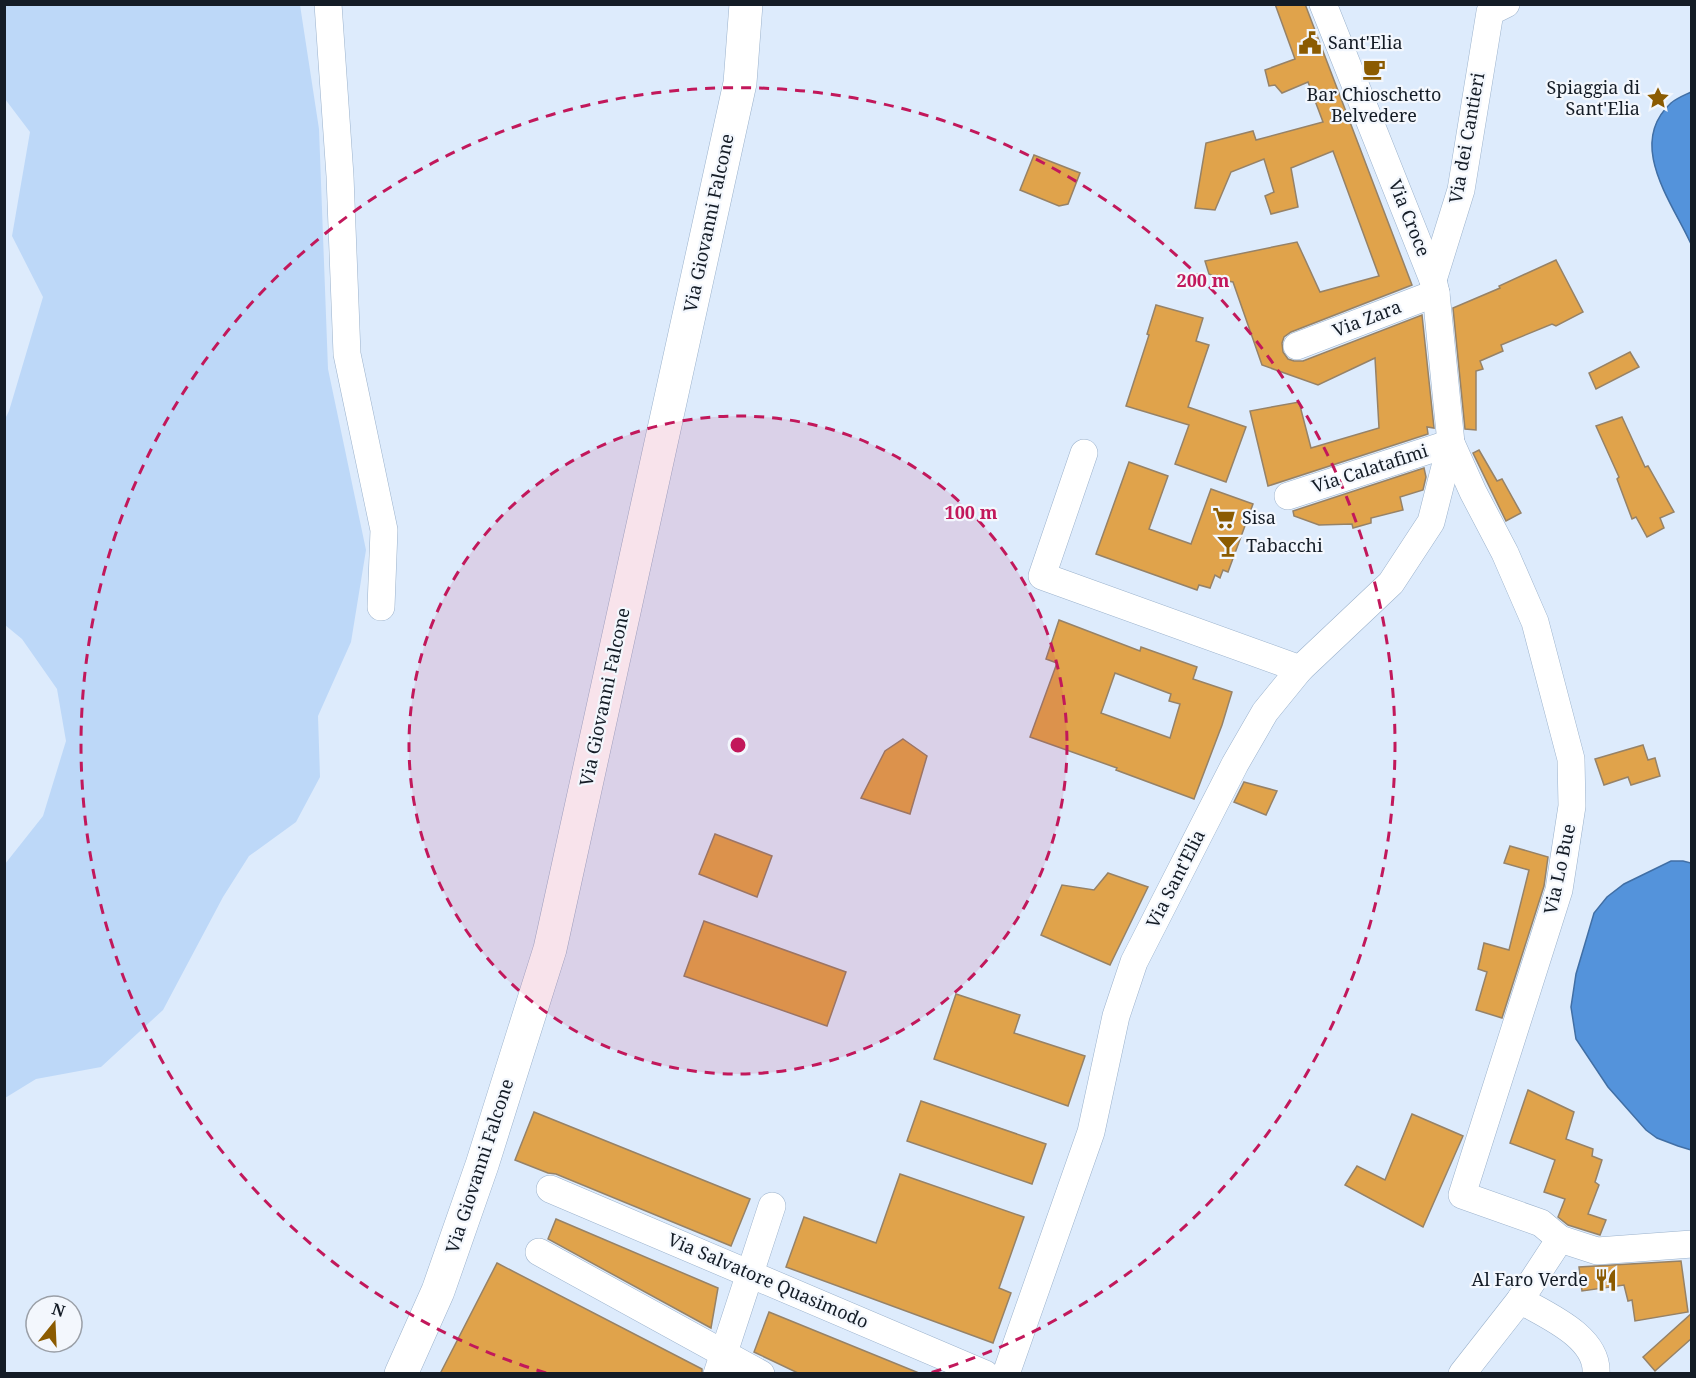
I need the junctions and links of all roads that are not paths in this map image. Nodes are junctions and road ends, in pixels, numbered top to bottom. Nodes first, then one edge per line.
1 (328, 4) edge
2 (746, 4) edge
3 (1323, 4) edge
4 (1494, 7) edge
5 (1435, 286) junction
6 (1298, 346) dead end
7 (1451, 443) junction
8 (1084, 453) dead end
9 (1288, 496) dead end
10 (381, 607) dead end
11 (1300, 669) junction
12 (550, 1189) dead end
13 (772, 1206) dead end
14 (1560, 1239) junction
15 (1692, 1244) edge
16 (539, 1252) dead end
17 (750, 1273) junction
18 (1520, 1300) junction
19 (720, 1364) edge
20 (401, 1374) edge
21 (761, 1374) edge
22 (985, 1374) edge
23 (1006, 1374) edge
24 (1462, 1374) edge
25 (1596, 1374) edge

1 - 10 street
2 - 20 street, Via Giovanni Falcone
3 - 5 street, Via Croce
4 - 5 street, Via dei Cantieri
5 - 6 street, Via Zara
5 - 7 street, Via Croce
7 - 9 street, Via Calatafimi
7 - 11 street, Via Sant'Elia
7 - 14 street, Via Lo Bue
8 - 11 street
11 - 23 street, Via Sant'Elia
12 - 17 street, Via Salvatore Quasimodo
13 - 17 street
14 - 15 street
14 - 18 street
16 - 19 street
17 - 19 street
17 - 22 street, Via Salvatore Quasimodo
18 - 24 street
18 - 25 street
19 - 21 street

